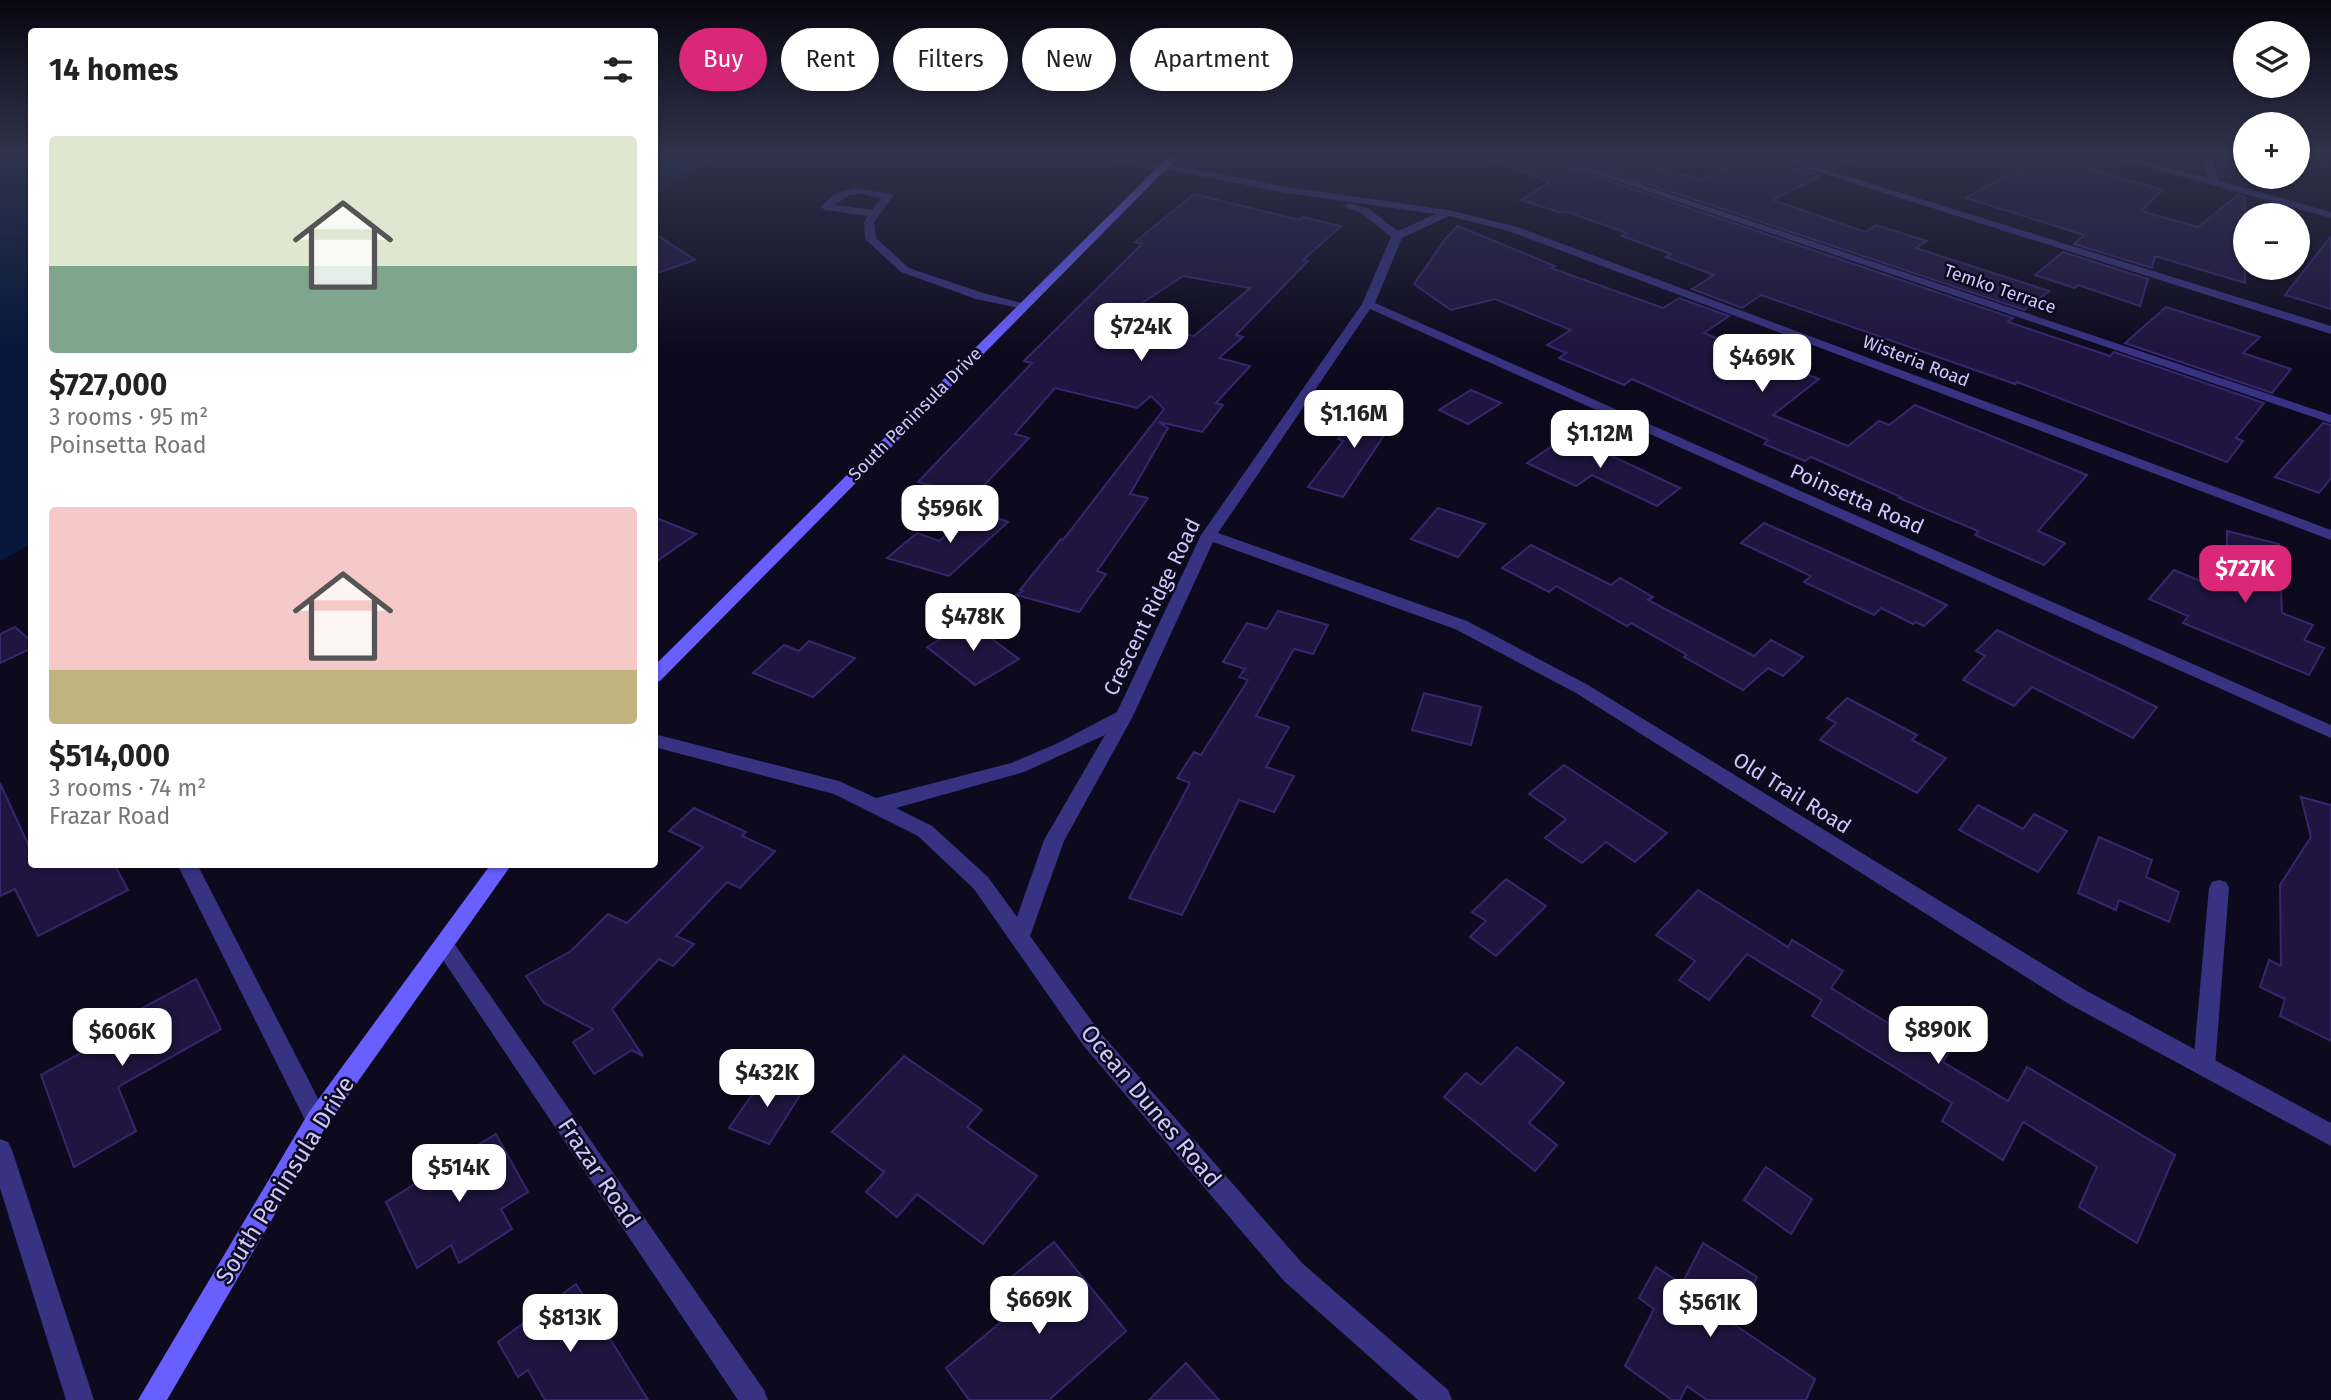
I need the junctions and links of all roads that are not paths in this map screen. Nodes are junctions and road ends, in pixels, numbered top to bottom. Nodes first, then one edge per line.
1 (871, 218) edge
2 (1111, 218) edge
3 (1374, 218) edge
4 (1436, 218) edge
5 (1470, 218) edge
6 (1734, 218) edge
7 (1973, 218) edge
8 (1397, 236) junction
9 (1368, 304) junction
10 (1024, 305) junction
11 (2331, 330) edge
12 (2331, 419) edge
13 (2331, 535) edge
14 (1209, 536) junction
15 (658, 673) edge
16 (1124, 716) junction
17 (2331, 732) edge
18 (658, 741) edge
19 (877, 805) junction
20 (189, 868) edge
21 (499, 868) edge
22 (2219, 888) dead end
23 (1020, 936) junction
24 (444, 945) junction
25 (2203, 1066) junction
26 (317, 1120) junction
27 (2331, 1135) edge
28 (0, 1150) edge
29 (80, 1400) edge
30 (152, 1400) edge
31 (754, 1400) edge
32 (1438, 1400) edge

1 - 10 street
2 - 10 main road, South Peninsula Drive
3 - 8 street
4 - 8 street
5 - 13 street, Wisteria Road
6 - 12 street, Temko Terrace
7 - 11 street
8 - 9 street, Crescent Ridge Road
9 - 14 street, Crescent Ridge Road
9 - 17 street, Poinsetta Road
10 - 15 main road, South Peninsula Drive
14 - 16 street, Crescent Ridge Road
14 - 25 street, Old Trail Road
16 - 19 street
16 - 23 street, Crescent Ridge Road
18 - 19 street, Ocean Dunes Road
19 - 23 street, Ocean Dunes Road
20 - 26 street
21 - 24 main road, South Peninsula Drive
22 - 25 street
23 - 32 street, Ocean Dunes Road
24 - 26 main road, South Peninsula Drive
24 - 31 street, Frazar Road
25 - 27 street, Old Trail Road
26 - 30 main road, South Peninsula Drive
28 - 29 street

